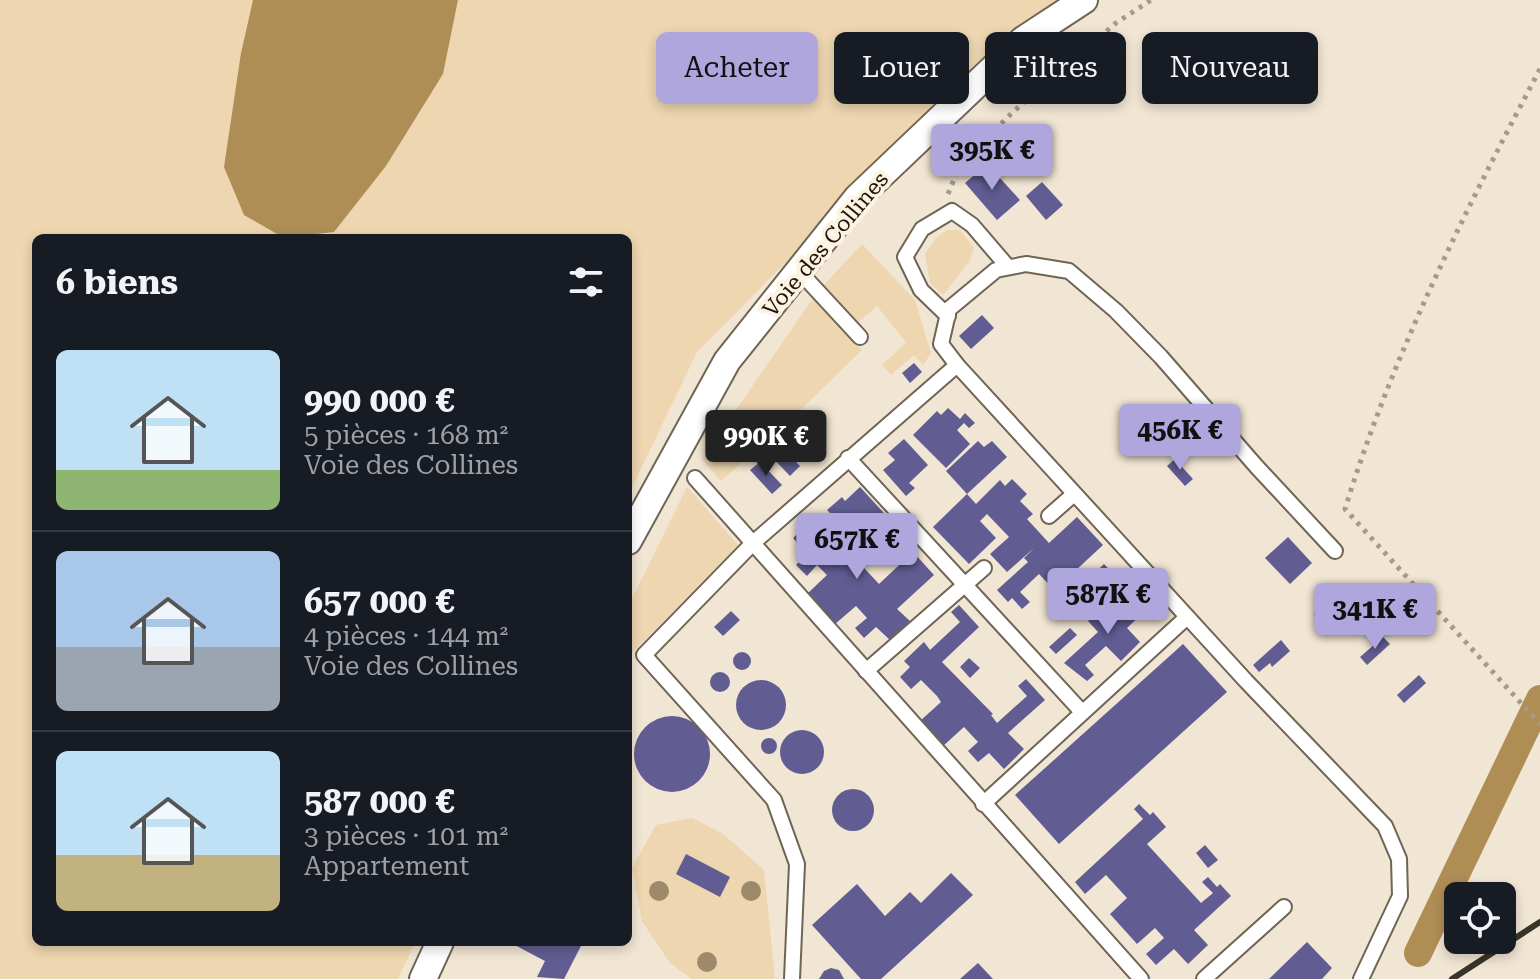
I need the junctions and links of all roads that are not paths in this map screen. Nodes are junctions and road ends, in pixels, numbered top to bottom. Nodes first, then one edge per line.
1 (1084, 0) edge
2 (1008, 267) junction
3 (799, 271) junction
4 (948, 316) junction
5 (860, 337) dead end
6 (957, 365) junction
7 (848, 458) junction
8 (695, 478) dead end
9 (1074, 494) junction
10 (1049, 516) dead end
11 (632, 534) edge
12 (753, 543) junction
13 (1335, 551) dead end
14 (984, 568) dead end
15 (964, 585) junction
16 (1187, 617) junction
17 (866, 671) junction
18 (1082, 712) junction
19 (983, 804) junction
20 (1284, 907) dead end
21 (438, 946) edge
22 (423, 979) edge
23 (792, 979) edge
24 (1141, 979) edge
25 (1204, 979) edge
26 (1361, 979) edge

1 - 3 street, Voie des Collines
2 - 4 lane
2 - 4 lane
2 - 13 lane
3 - 5 lane
3 - 11 street, Voie des Collines
4 - 6 lane
6 - 7 lane
6 - 9 lane
7 - 12 lane
7 - 15 lane
8 - 12 lane
9 - 10 lane
9 - 16 lane
12 - 17 lane
12 - 23 lane
14 - 15 lane
15 - 17 lane
15 - 18 lane
16 - 18 lane
16 - 26 lane
17 - 19 lane
18 - 19 lane
19 - 24 lane
20 - 25 lane
21 - 22 street

